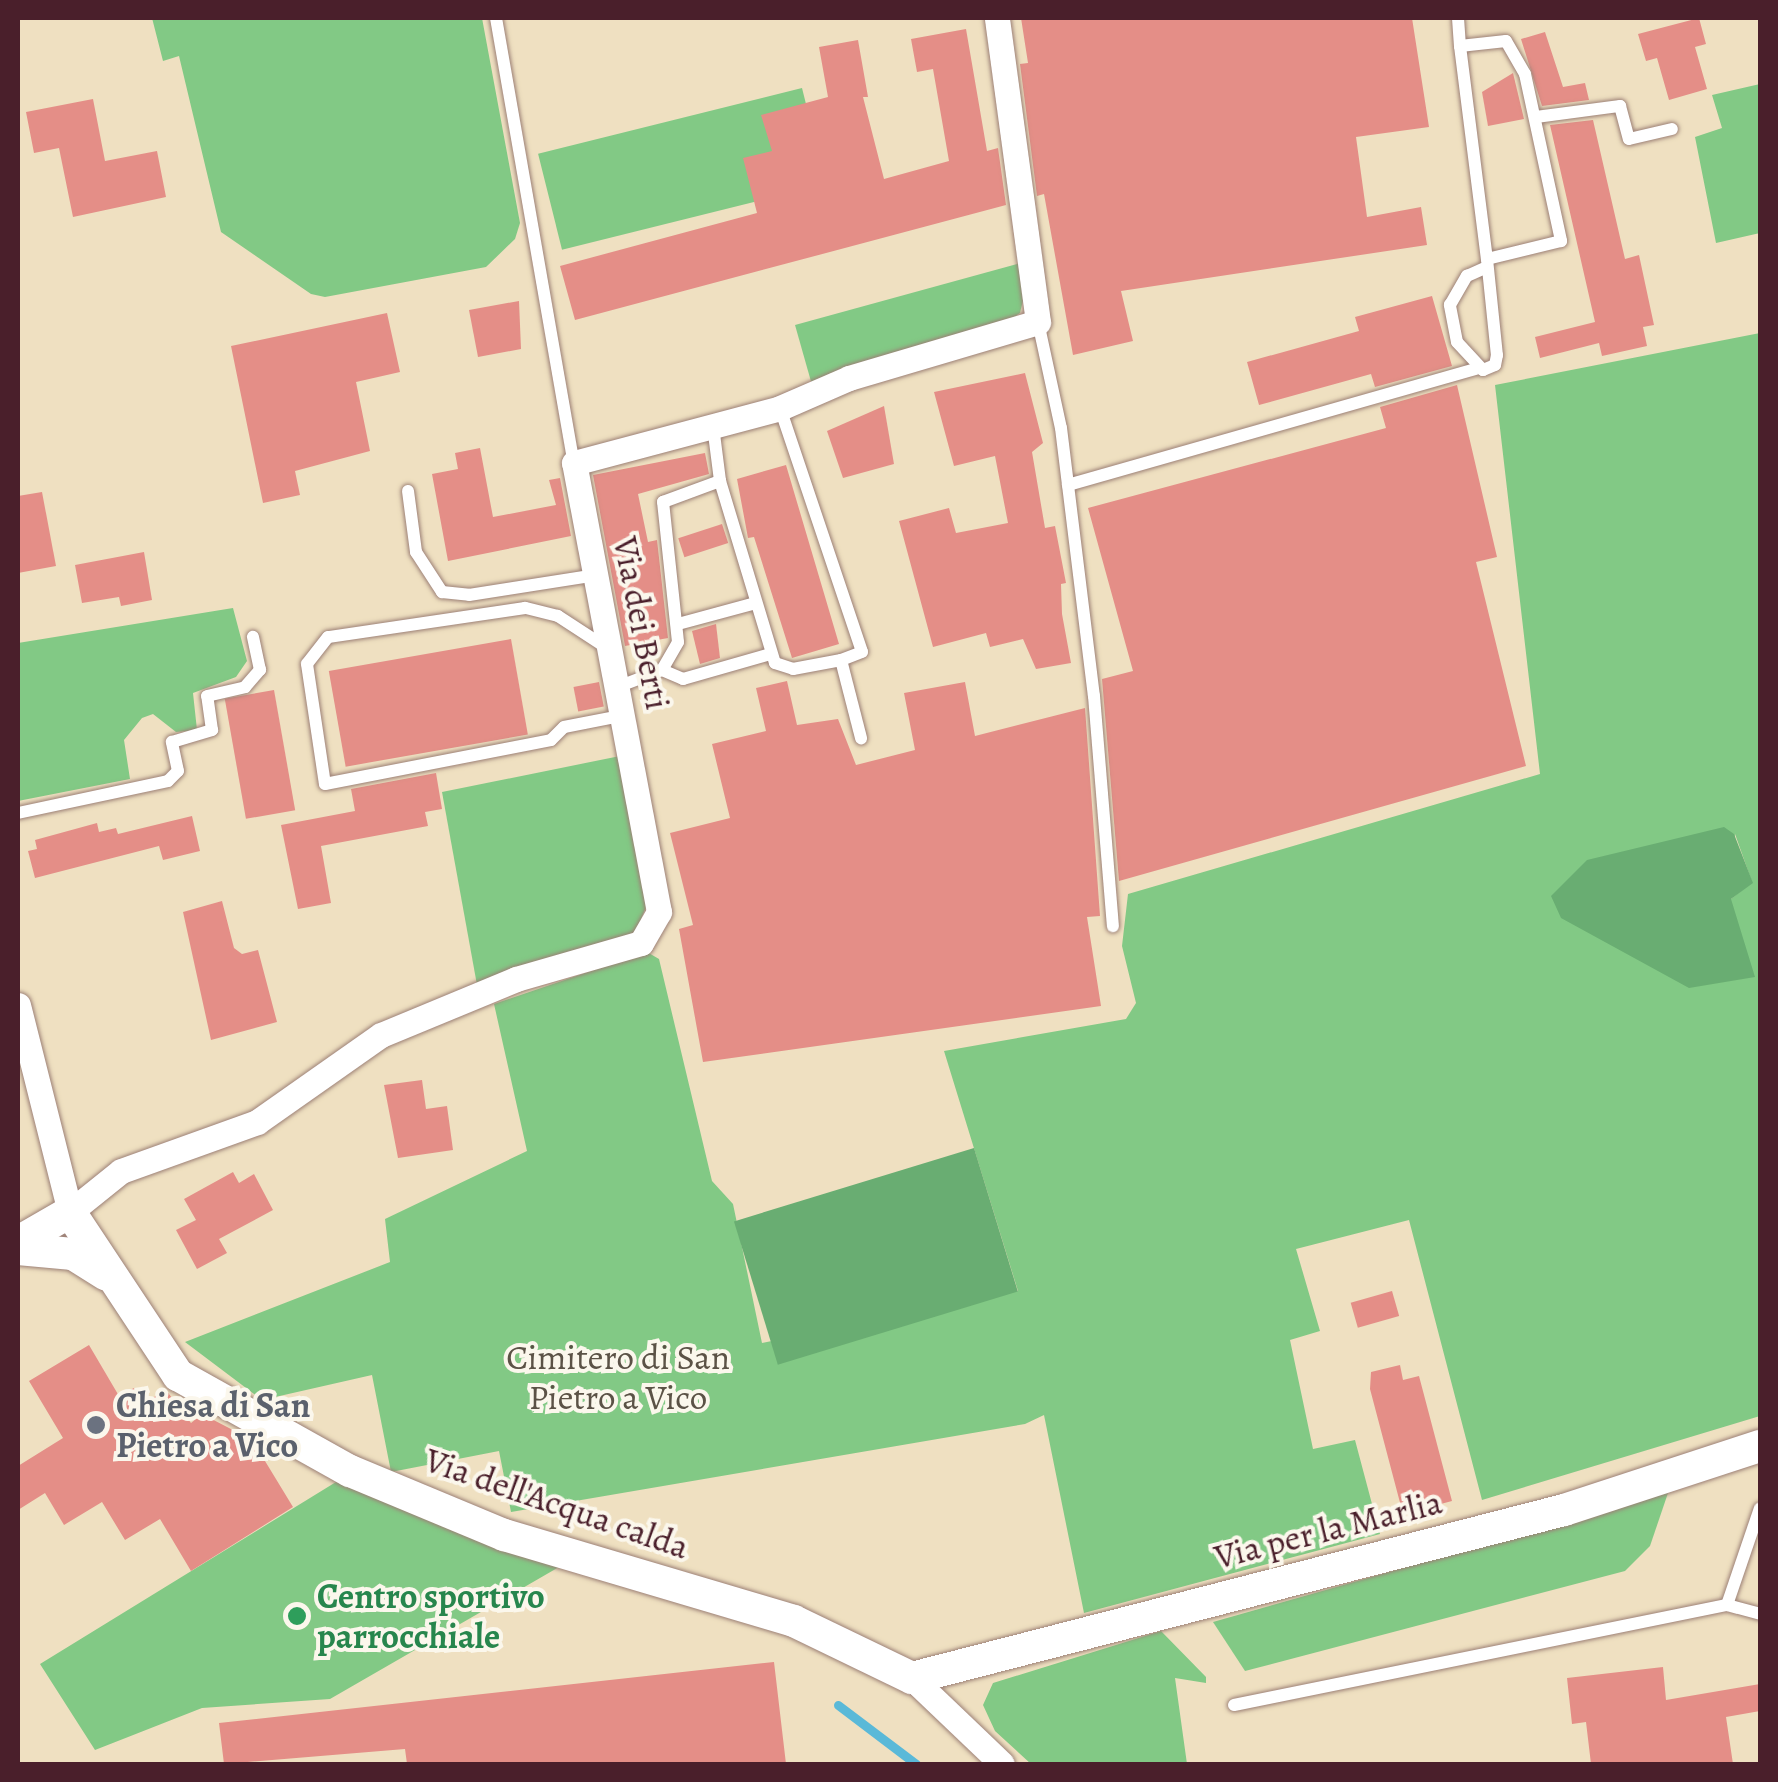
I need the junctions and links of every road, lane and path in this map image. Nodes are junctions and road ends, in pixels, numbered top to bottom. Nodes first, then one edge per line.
1 (496, 18) edge
2 (997, 18) edge
3 (1458, 18) edge
4 (1460, 46) junction
5 (1536, 116) junction
6 (1672, 129) dead end
7 (1487, 263) junction
8 (1038, 322) junction
9 (1476, 369) junction
10 (780, 408) junction
11 (713, 426) junction
12 (574, 463) junction
13 (720, 481) junction
14 (1068, 485) junction
15 (408, 491) dead end
16 (596, 575) junction
17 (756, 603) junction
18 (678, 624) junction
19 (253, 637) dead end
20 (613, 652) junction
21 (771, 654) junction
22 (841, 660) junction
23 (662, 670) junction
24 (620, 686) junction
25 (625, 715) junction
26 (861, 738) dead end
27 (18, 813) edge
28 (1113, 926) dead end
29 (18, 1006) edge
30 (70, 1212) junction
31 (18, 1246) edge
32 (114, 1281) junction
33 (1760, 1446) edge
34 (1760, 1508) edge
35 (1727, 1605) junction
36 (1760, 1614) edge
37 (912, 1678) junction
38 (1234, 1705) dead end
39 (1002, 1764) edge

1 - 12 lane
2 - 8 street
3 - 4 lane
4 - 5 lane
4 - 7 lane
5 - 6 lane
5 - 7 lane
7 - 9 lane
7 - 9 lane
8 - 10 street
8 - 14 lane
9 - 14 lane
10 - 11 street
10 - 22 lane
11 - 12 street
11 - 13 lane
12 - 16 street, Via dei Berti
13 - 17 lane
13 - 18 lane
14 - 28 lane
15 - 16 lane
16 - 20 street, Via dei Berti
17 - 18 lane
17 - 21 lane
18 - 23 lane
19 - 27 lane
20 - 24 street, Via dei Berti
20 - 25 lane
21 - 22 lane
21 - 23 lane
22 - 26 lane
23 - 24 lane
24 - 25 street, Via dei Berti
25 - 30 street, Via dei Berti
29 - 30 street
30 - 31 street, Via dell'Acqua calda
30 - 32 street, Via dell'Acqua calda
31 - 32 street, Via dell'Acqua calda
32 - 37 street, Via dell'Acqua calda
33 - 37 street, Via per la Marlia
34 - 35 lane
35 - 36 lane
35 - 38 lane
37 - 39 street, Via dell'Acqua calda

